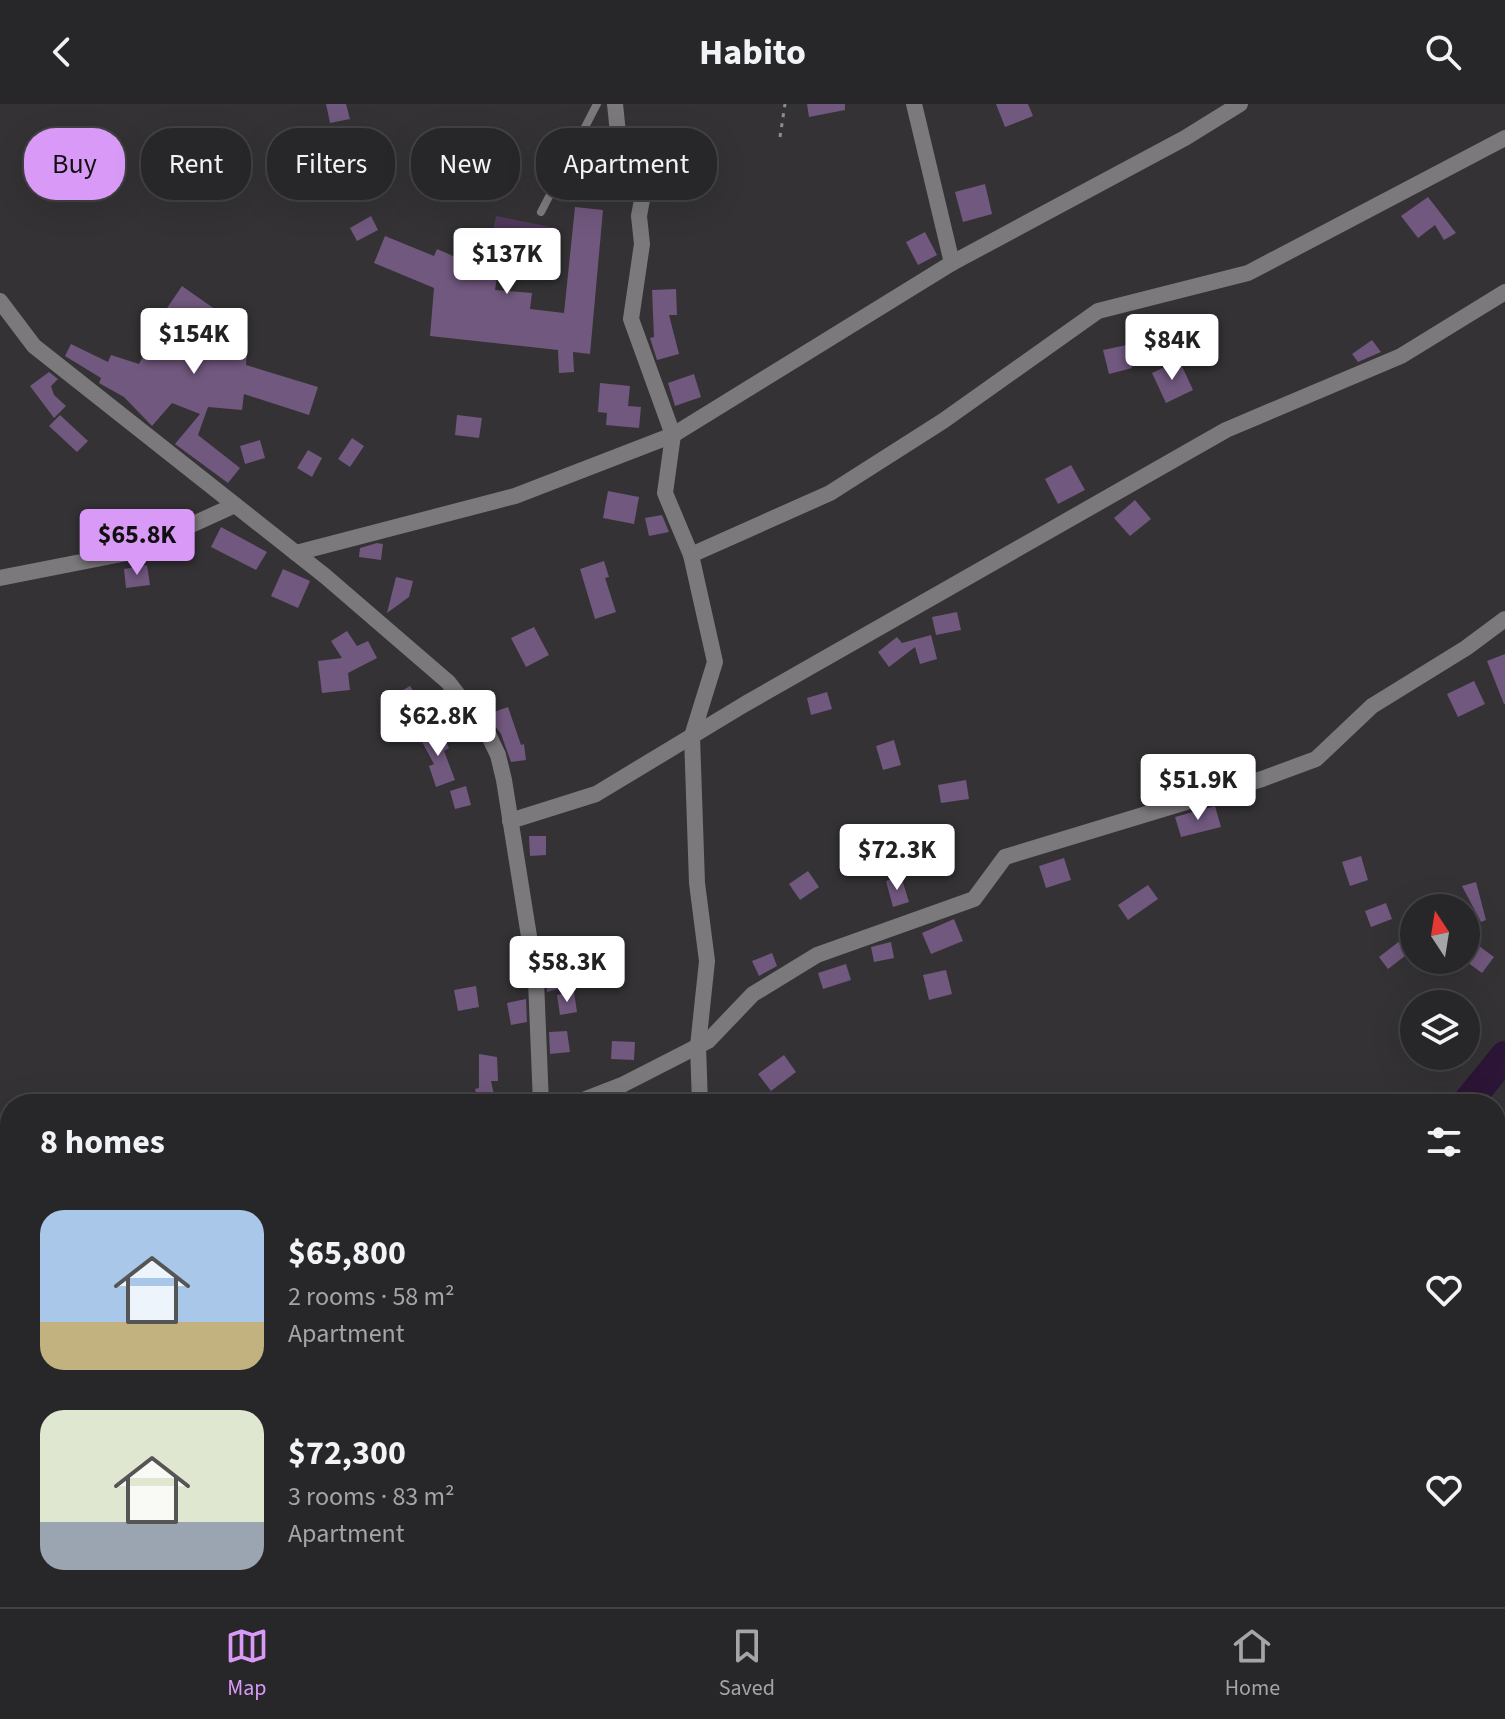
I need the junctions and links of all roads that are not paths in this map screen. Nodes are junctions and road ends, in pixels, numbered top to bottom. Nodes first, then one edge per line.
1 (597, 104) edge
2 (615, 104) edge
3 (914, 104) edge
4 (1240, 104) edge
5 (1505, 138) edge
6 (541, 212) dead end
7 (952, 263) junction
8 (1505, 292) edge
9 (0, 301) edge
10 (673, 435) junction
11 (235, 505) junction
12 (296, 553) junction
13 (691, 555) junction
14 (0, 578) edge
15 (1505, 619) edge
16 (692, 736) junction
17 (510, 821) junction
18 (698, 1046) junction
19 (541, 1094) edge
20 (599, 1094) edge
21 (700, 1094) edge

1 - 6 lane
2 - 10 street
3 - 7 street
4 - 7 street
5 - 13 street
7 - 10 street
8 - 16 street
9 - 11 street
10 - 12 street
10 - 13 street
11 - 12 street
11 - 14 street
12 - 17 street
13 - 16 street
15 - 18 street
16 - 17 street
16 - 18 street
17 - 19 street
18 - 20 street
18 - 21 street

